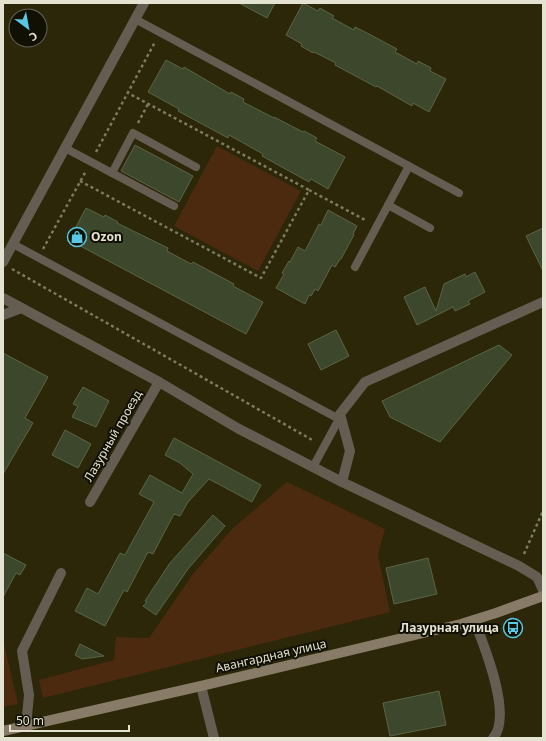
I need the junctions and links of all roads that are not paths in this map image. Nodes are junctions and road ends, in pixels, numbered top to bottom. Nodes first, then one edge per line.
1 (144, 3) edge
2 (136, 19) junction
3 (65, 148) junction
4 (409, 166) junction
5 (196, 167) dead end
6 (112, 173) junction
7 (459, 193) dead end
8 (174, 206) dead end
9 (388, 206) junction
10 (430, 228) dead end
11 (13, 244) junction
12 (6, 265) edge
13 (355, 267) dead end
14 (3, 298) edge
15 (543, 302) edge
16 (21, 308) junction
17 (3, 315) edge
18 (159, 382) junction
19 (313, 467) junction
20 (342, 482) junction
21 (90, 502) dead end
22 (61, 573) dead end
23 (543, 590) edge
24 (543, 596) edge
25 (474, 620) junction
26 (202, 686) junction
27 (26, 726) junction
28 (3, 731) edge
29 (214, 738) edge
30 (493, 738) edge

1 - 2 street
2 - 3 street
2 - 4 lane
3 - 6 lane
3 - 11 street
4 - 7 lane
4 - 9 lane
5 - 6 lane
6 - 8 lane
9 - 10 lane
9 - 13 lane
11 - 12 street
11 - 19 lane
14 - 16 street
15 - 20 street
16 - 17 street
16 - 18 street
18 - 19 street
18 - 21 street, Лазурный проезд
19 - 20 street
20 - 23 street
22 - 27 street
24 - 25 main road, Авангардная улица
25 - 26 main road, Авангардная улица
25 - 30 street
26 - 27 main road, Авангардная улица
26 - 29 street
27 - 28 main road, Авангардная улица

